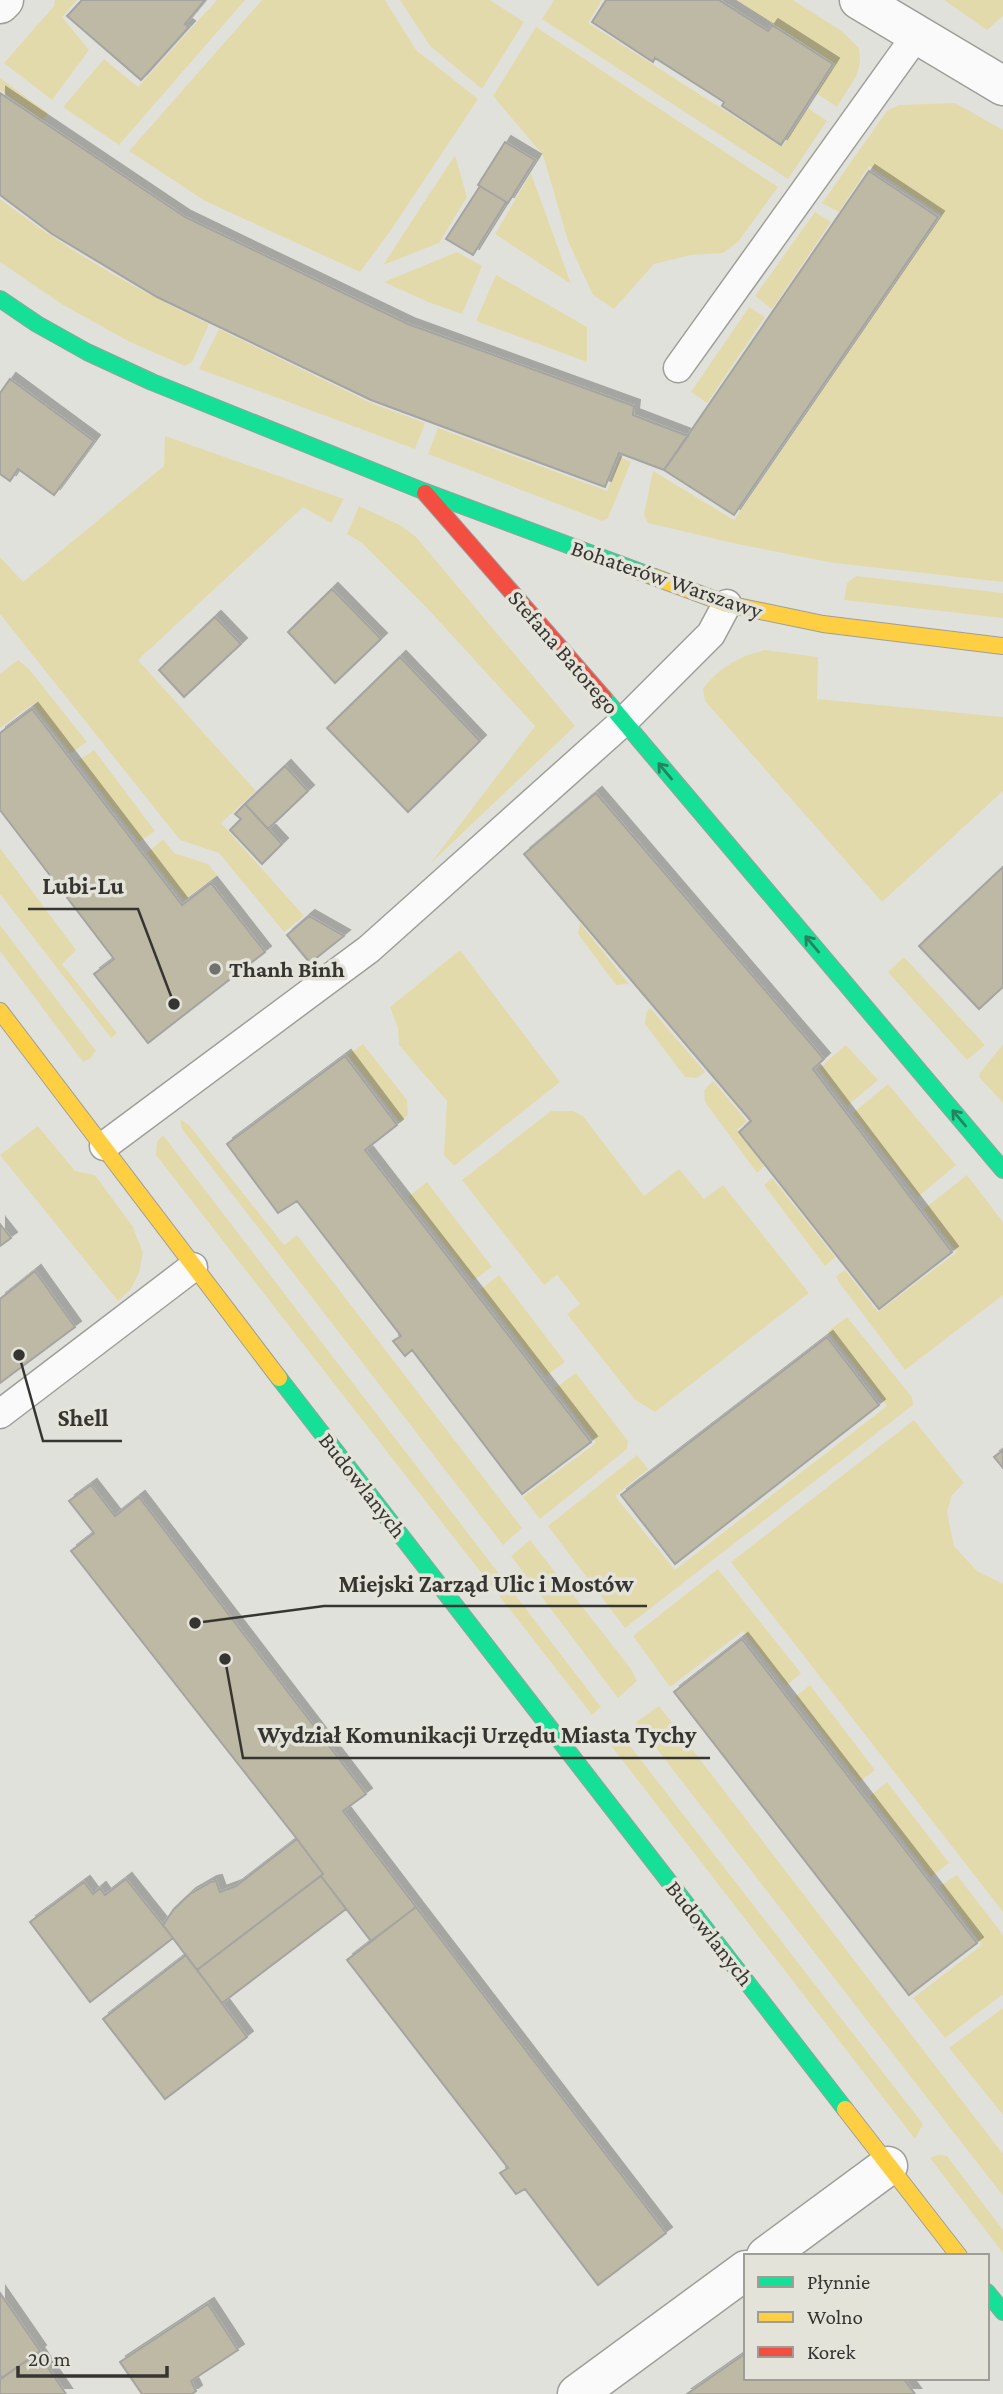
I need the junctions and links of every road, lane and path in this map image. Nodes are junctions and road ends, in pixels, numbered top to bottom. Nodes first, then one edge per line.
1 (4, 0) edge
2 (0, 4) edge
3 (892, 14) edge
4 (1003, 86) edge
5 (0, 299) edge
6 (678, 368) dead end
7 (423, 491) junction
8 (727, 604) junction
9 (1003, 646) edge
10 (624, 721) junction
11 (0, 1011) edge
12 (10, 1044) edge
13 (104, 1146) junction
14 (1003, 1170) edge
15 (193, 1267) junction
16 (0, 1414) edge
17 (888, 2166) junction
18 (769, 2254) edge
19 (957, 2254) edge
20 (744, 2271) edge
21 (989, 2294) edge
22 (1003, 2312) edge
23 (577, 2394) edge

1 - 2 street
3 - 4 street
3 - 6 lane
5 - 7 street, Stefana Batorego
7 - 8 street, Bohaterów Warszawy
7 - 10 street, Stefana Batorego
8 - 9 street, Bohaterów Warszawy
8 - 10 lane
10 - 13 lane
14 -> 10 street, Stefana Batorego
11 - 12 street, Budowlanych
12 - 13 street, Budowlanych
13 - 15 street, Budowlanych
15 - 16 lane
15 - 17 street, Budowlanych
17 - 18 street
17 - 19 street, Budowlanych
20 - 23 street
21 - 22 street

